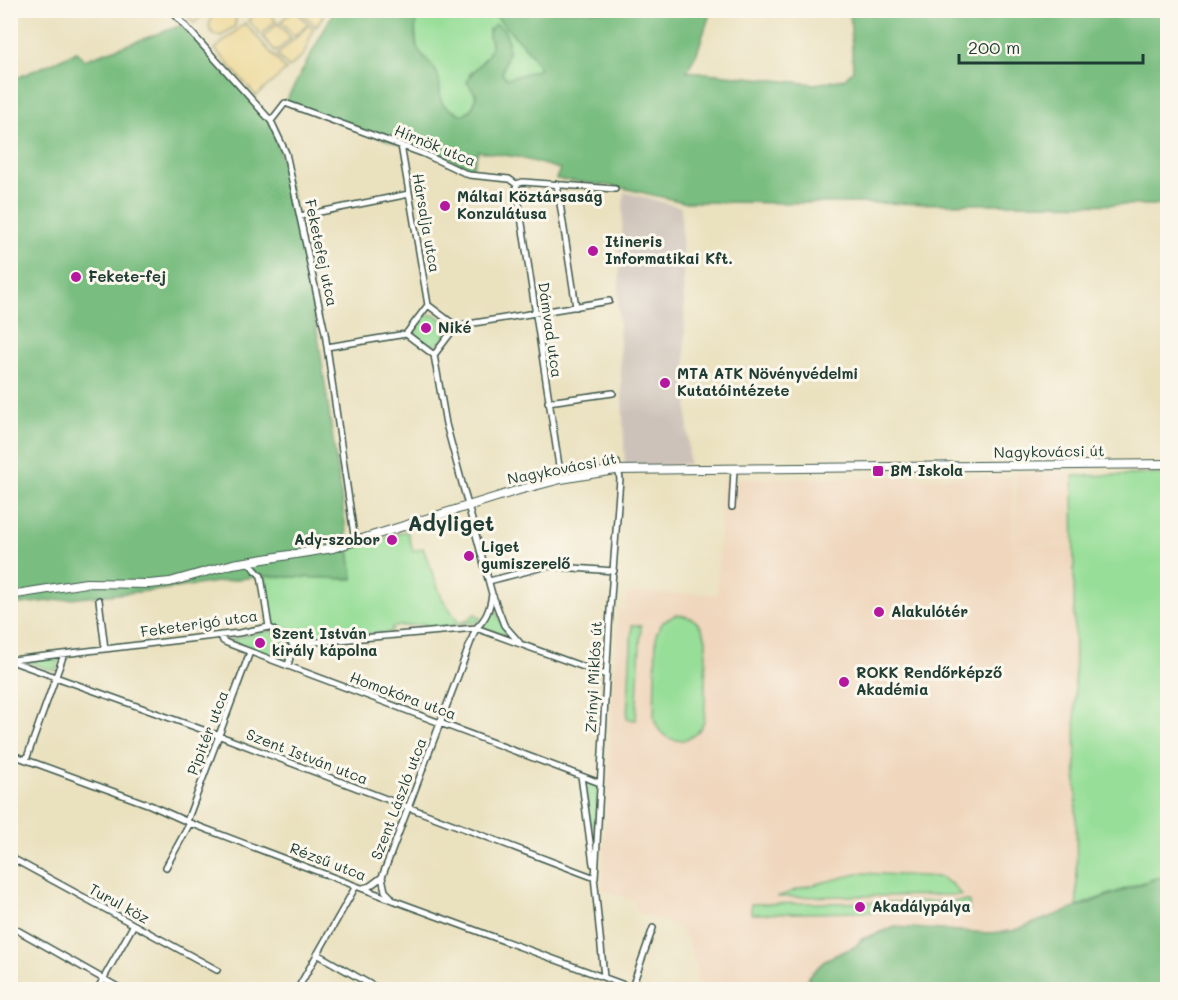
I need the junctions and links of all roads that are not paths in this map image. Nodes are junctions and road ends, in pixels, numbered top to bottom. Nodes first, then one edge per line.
1 (171, 10) edge
2 (271, 121) junction
3 (401, 145) junction
4 (516, 184) junction
5 (556, 184) junction
6 (615, 189) dead end
7 (409, 194) junction
8 (300, 216) junction
9 (609, 301) dead end
10 (428, 305) junction
11 (576, 307) junction
12 (536, 314) junction
13 (456, 326) junction
14 (405, 334) junction
15 (327, 347) junction
16 (434, 356) junction
17 (613, 393) dead end
18 (548, 402) junction
19 (1167, 464) edge
20 (617, 467) junction
21 (734, 469) junction
22 (561, 479) junction
23 (732, 507) dead end
24 (468, 508) junction
25 (355, 542) junction
26 (248, 561) junction
27 (614, 571) junction
28 (489, 581) junction
29 (492, 594) junction
30 (10, 595) edge
31 (99, 600) dead end
32 (269, 627) junction
33 (476, 628) junction
34 (220, 635) junction
35 (293, 644) junction
36 (522, 645) junction
37 (105, 649) junction
38 (250, 652) junction
39 (64, 654) junction
40 (11, 661) edge
41 (288, 666) junction
42 (606, 675) junction
43 (56, 676) junction
44 (441, 722) junction
45 (220, 736) junction
46 (10, 754) edge
47 (26, 760) junction
48 (581, 776) junction
49 (600, 783) junction
50 (408, 808) junction
51 (189, 822) junction
52 (10, 857) edge
53 (166, 867) dead end
54 (382, 877) junction
55 (595, 878) junction
56 (356, 886) junction
57 (363, 888) junction
58 (398, 902) junction
59 (10, 926) edge
60 (134, 926) junction
61 (653, 928) dead end
62 (317, 954) junction
63 (217, 970) dead end
64 (604, 977) junction
65 (103, 978) junction
66 (635, 988) edge
67 (97, 990) edge
68 (123, 990) edge
69 (297, 990) edge
70 (380, 990) edge

1 - 2 street, Feketefej utca
2 - 3 street, Hírnök utca
2 - 8 street, Feketefej utca
3 - 4 street, Hírnök utca
3 - 7 street, Hársalja utca
4 - 5 street, Hírnök utca
4 - 12 street, Dámvad utca
5 - 6 street, Hírnök utca
5 - 11 street
7 - 8 street
7 - 10 street, Hársalja utca
8 - 15 street, Feketefej utca
9 - 11 street
10 - 13 street
10 - 14 street
11 - 12 street
12 - 13 street
12 - 18 street, Dámvad utca
13 - 16 street
14 - 15 street
14 - 16 street
15 - 25 street, Feketefej utca
16 - 24 street
17 - 18 street
18 - 22 street, Dámvad utca
19 - 21 street, Nagykovácsi út
20 - 21 street, Nagykovácsi út
20 - 22 street, Nagykovácsi út
20 - 27 street, Zrínyi Miklós út
21 - 23 street
22 - 24 street, Nagykovácsi út
24 - 25 street, Nagykovácsi út
24 - 28 street
25 - 26 street, Nagykovácsi út
26 - 30 street, Nagykovácsi út
26 - 32 street
27 - 28 street
27 - 42 street, Zrínyi Miklós út
28 - 29 street
29 - 33 street, Szent László utca
29 - 36 street
31 - 37 street
32 - 34 street, Feketerigó utca
32 - 35 street, Feketerigó utca
33 - 35 street
33 - 36 street
33 - 44 street, Szent László utca
34 - 37 street, Feketerigó utca
34 - 38 street, Homokóra utca
35 - 41 street
36 - 42 street
37 - 39 street, Feketerigó utca
38 - 41 street, Homokóra utca
38 - 45 street, Pipitér utca
39 - 40 street, Feketerigó utca
39 - 43 street
40 - 43 street, Szent István utca
41 - 44 street, Homokóra utca
42 - 49 street, Zrínyi Miklós út
43 - 45 street, Szent István utca
43 - 47 street
44 - 48 street, Homokóra utca
44 - 50 street, Szent László utca
45 - 50 street, Szent István utca
45 - 51 street, Pipitér utca
46 - 47 street, Rézsű utca
47 - 51 street, Rézsű utca
48 - 49 street, Homokóra utca
48 - 55 street, Zrínyi Miklós út
49 - 55 street, Zrínyi Miklós út
50 - 54 street, Szent László utca
50 - 55 street, Szent István utca
51 - 53 street, Pipitér utca
51 - 56 street, Rézsű utca
52 - 60 street, Turul köz
54 - 57 street, Szent László utca
54 - 58 street, Szent László utca
55 - 64 street, Zrínyi Miklós út
56 - 57 street, Rézsű utca
56 - 62 street
57 - 58 street, Rézsű utca
58 - 64 street, Rézsű utca
59 - 65 street
60 - 63 street, Turul köz
60 - 65 street
61 - 66 street
62 - 69 street
62 - 70 street
64 - 66 street, Rézsű utca
65 - 67 street
65 - 68 street

